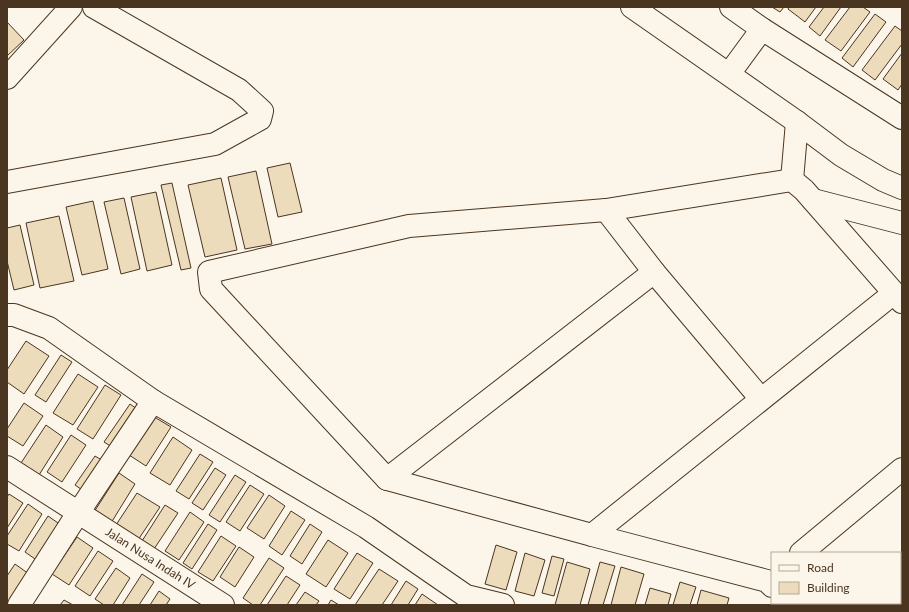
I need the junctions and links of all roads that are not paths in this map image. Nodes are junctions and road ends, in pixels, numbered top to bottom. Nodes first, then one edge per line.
1 (71, 7) edge
2 (94, 7) edge
3 (632, 7) edge
4 (731, 7) edge
5 (762, 29) junction
6 (728, 74) junction
7 (7, 78) edge
8 (902, 118) edge
9 (797, 122) junction
10 (792, 180) junction
11 (7, 182) edge
12 (902, 188) edge
13 (813, 200) junction
14 (606, 210) junction
15 (902, 223) edge
16 (654, 272) junction
17 (898, 297) edge
18 (7, 315) edge
19 (761, 399) junction
20 (153, 401) junction
21 (7, 467) edge
22 (902, 469) edge
23 (387, 479) junction
24 (78, 513) junction
25 (592, 535) junction
26 (802, 552) edge
27 (770, 582) edge
28 (464, 600) edge
29 (19, 605) edge
30 (223, 605) edge
31 (503, 605) edge

1 - 7 street
2 - 11 street
3 - 6 street
4 - 5 street
5 - 6 street
5 - 8 street
6 - 9 street
9 - 10 street
9 - 12 street
10 - 13 street
10 - 14 street
13 - 15 street
13 - 17 street
14 - 16 street
14 - 23 street
16 - 19 street
16 - 23 street
17 - 19 street
18 - 20 street
19 - 25 street
20 - 24 street
20 - 28 street
21 - 24 street, Jalan Nusa Indah IV
22 - 26 street
23 - 25 street
24 - 29 street
24 - 30 street, Jalan Nusa Indah IV
25 - 27 street
28 - 31 street

